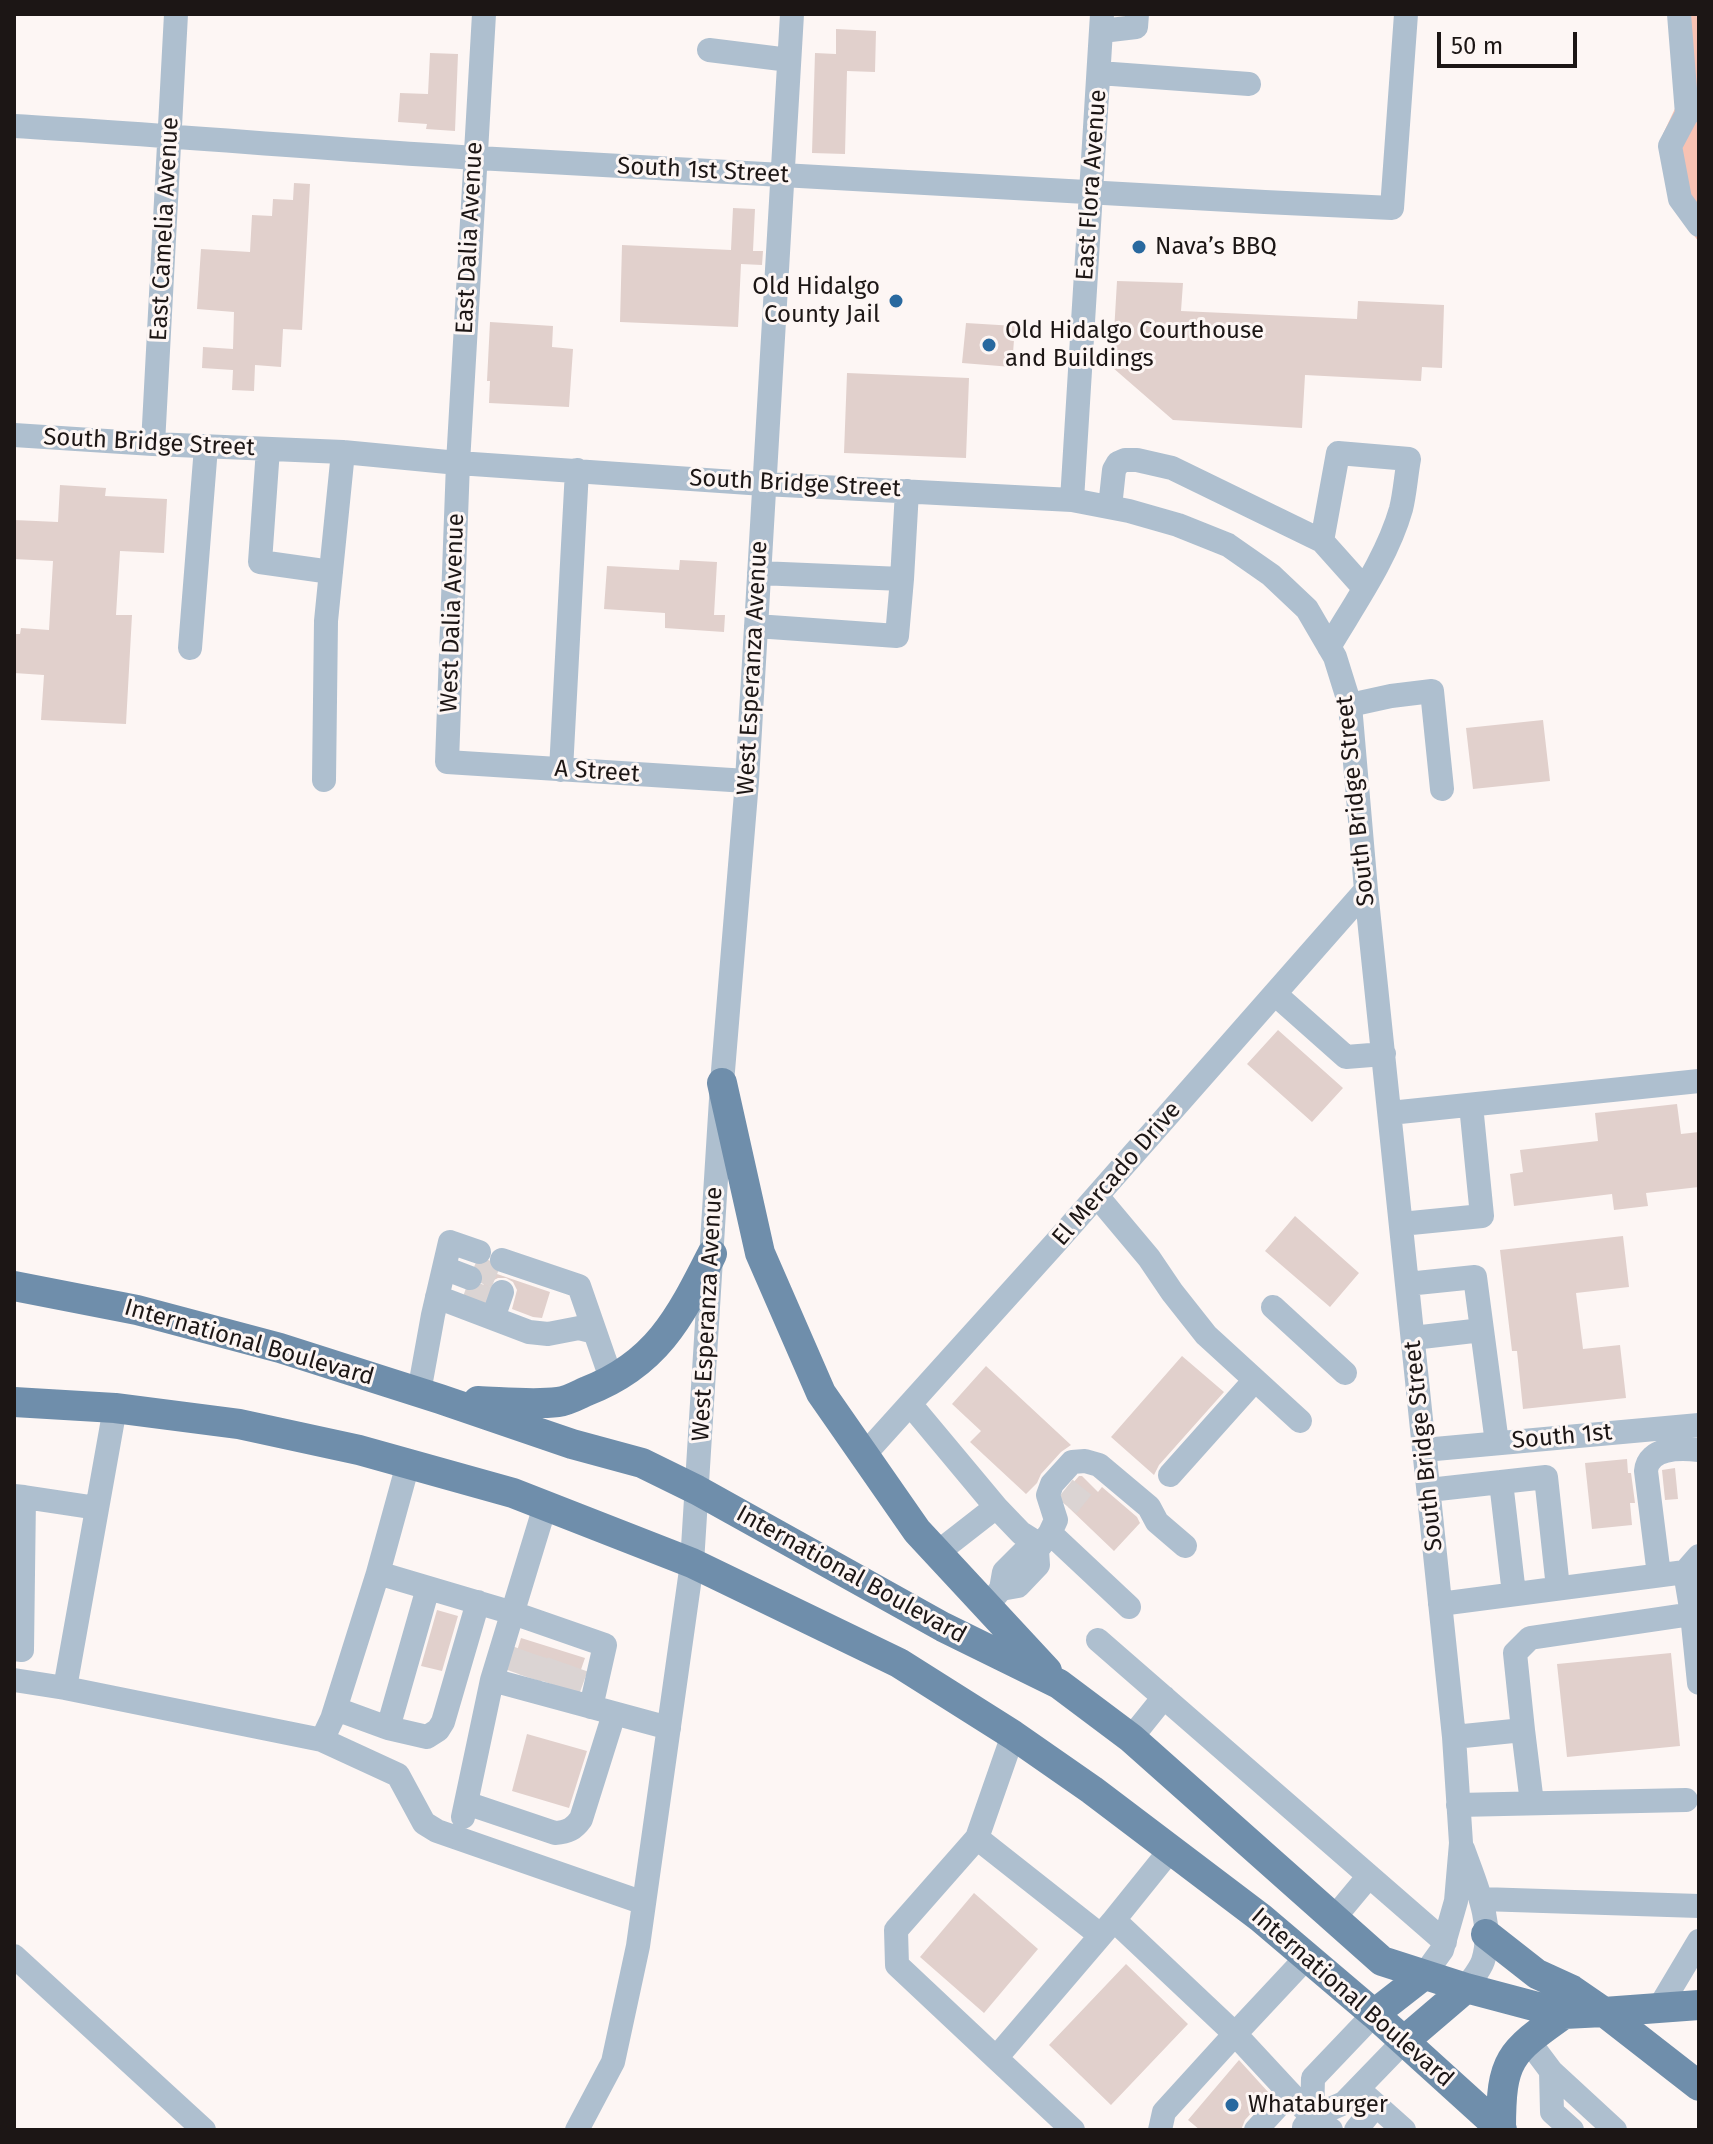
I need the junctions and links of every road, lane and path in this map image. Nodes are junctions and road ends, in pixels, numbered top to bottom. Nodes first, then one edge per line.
1 (176, 14) edge
2 (484, 14) edge
3 (792, 14) edge
4 (1137, 14) edge
5 (1406, 14) edge
6 (1679, 14) edge
7 (1102, 23) edge
8 (709, 50) dead end
9 (789, 60) junction
10 (1099, 73) junction
11 (1249, 84) dead end
12 (1693, 110) edge
13 (14, 126) edge
14 (170, 135) junction
15 (474, 158) junction
16 (781, 176) junction
17 (1092, 195) junction
18 (1699, 225) edge
19 (14, 435) edge
20 (153, 444) junction
21 (206, 447) junction
22 (268, 449) junction
23 (343, 452) junction
24 (458, 463) junction
25 (577, 470) junction
26 (764, 484) junction
27 (907, 491) junction
28 (1072, 500) junction
29 (1110, 507) junction
30 (1322, 541) junction
31 (331, 572) junction
32 (759, 573) junction
33 (902, 579) junction
34 (1364, 588) junction
35 (756, 626) junction
36 (1329, 647) junction
37 (190, 648) dead end
38 (1350, 705) junction
39 (447, 762) joint
40 (561, 770) junction
41 (324, 780) dead end
42 (747, 781) junction
43 (1442, 789) dead end
44 (1366, 890) junction
45 (1275, 994) junction
46 (1384, 1054) junction
47 (1699, 1081) edge
48 (722, 1083) junction
49 (1471, 1105) junction
50 (1390, 1113) junction
51 (1097, 1196) junction
52 (1401, 1224) junction
53 (712, 1254) junction
54 (442, 1276) junction
55 (490, 1282) junction
56 (1407, 1284) junction
57 (14, 1286) edge
58 (1273, 1307) dead end
59 (1482, 1330) junction
60 (595, 1332) junction
61 (1413, 1338) junction
62 (1345, 1373) dead end
63 (1255, 1380) junction
64 (612, 1381) junction
65 (430, 1396) junction
66 (14, 1402) edge
67 (910, 1404) junction
68 (115, 1408) junction
69 (1300, 1421) dead end
70 (1699, 1425) edge
71 (1497, 1443) junction
72 (1424, 1450) junction
73 (1699, 1450) edge
74 (864, 1455) junction
75 (408, 1464) junction
76 (1170, 1475) dead end
77 (1501, 1482) junction
78 (697, 1490) junction
79 (1429, 1490) junction
80 (19, 1496) edge
81 (545, 1506) junction
82 (996, 1507) junction
83 (97, 1508) junction
84 (1050, 1531) junction
85 (1185, 1546) dead end
86 (937, 1553) junction
87 (692, 1563) junction
88 (1692, 1564) edge
89 (378, 1573) junction
90 (1659, 1575) junction
91 (428, 1588) junction
92 (1558, 1588) junction
93 (1514, 1594) junction
94 (994, 1597) junction
95 (478, 1602) junction
96 (1440, 1604) junction
97 (1129, 1607) dead end
98 (1692, 1614) junction
99 (551, 1635) junction
100 (1098, 1640) dead end
101 (1697, 1642) edge
102 (14, 1649) edge
103 (14, 1680) edge
104 (1699, 1683) edge
105 (1059, 1684) junction
106 (534, 1686) junction
107 (65, 1688) junction
108 (1164, 1697) junction
109 (336, 1709) junction
110 (602, 1710) junction
111 (388, 1728) junction
112 (669, 1728) junction
113 (1523, 1730) junction
114 (1013, 1735) junction
115 (1454, 1737) junction
116 (1131, 1738) junction
117 (322, 1740) junction
118 (1686, 1800) dead end
119 (466, 1803) junction
120 (1532, 1803) junction
121 (1458, 1805) junction
122 (977, 1838) junction
123 (458, 1839) junction
124 (1461, 1843) junction
125 (1172, 1848) junction
126 (1369, 1876) junction
127 (1481, 1899) junction
128 (644, 1903) junction
129 (1699, 1906) edge
130 (1334, 1918) junction
131 (1107, 1928) junction
132 (1486, 1934) junction
133 (1699, 1941) edge
134 (1445, 1942) junction
135 (14, 1956) edge
136 (1307, 1957) junction
137 (1424, 1975) junction
138 (1466, 1988) junction
139 (1699, 2005) edge
140 (1659, 2008) junction
141 (1604, 2012) junction
142 (1374, 2014) junction
143 (1564, 2014) junction
144 (1235, 2034) junction
145 (1527, 2039) junction
146 (1404, 2041) junction
147 (996, 2058) junction
148 (1551, 2071) junction
149 (1699, 2086) edge
150 (1290, 2093) junction
151 (1367, 2097) junction
152 (1315, 2126) edge
153 (204, 2130) edge
154 (577, 2130) edge
155 (1073, 2130) edge
156 (1160, 2130) edge
157 (1256, 2130) edge
158 (1356, 2130) edge
159 (1404, 2130) edge
160 (1502, 2130) edge
161 (1572, 2130) edge
162 (1615, 2130) edge

1 - 14 street, East Camelia Avenue
2 - 15 street, East Dalia Avenue
3 - 9 street, West Esperanza Avenue
4 - 7 street
5 - 17 street, South 1st Street
6 - 12 street
7 - 10 street, East Flora Avenue
8 - 9 street
9 - 16 street, West Esperanza Avenue
10 - 11 street
10 - 17 street, East Flora Avenue
12 - 18 street
13 - 14 street, South 1st Street
14 - 15 street, South 1st Street
14 - 20 street, East Camelia Avenue
15 - 16 street, South 1st Street
15 - 24 street, East Dalia Avenue
16 - 17 street, South 1st Street
16 - 26 street, West Esperanza Avenue
17 - 28 street, East Flora Avenue
19 - 20 street, South Bridge Street
20 - 21 street, South Bridge Street
21 - 22 street, South Bridge Street
21 - 37 street
22 - 23 street, South Bridge Street
22 - 31 street
23 - 24 street, South Bridge Street
23 - 31 street
24 - 25 street, South Bridge Street
24 - 39 street, West Dalia Avenue
25 - 26 street, South Bridge Street
25 - 40 street
26 - 27 street, South Bridge Street
26 - 32 street, West Esperanza Avenue
27 - 28 street, South Bridge Street
27 - 33 street
28 - 29 street, South Bridge Street
29 - 30 street
29 - 36 street, South Bridge Street
30 - 34 street
30 - 34 street
31 - 41 street
32 - 33 street
32 - 35 street, West Esperanza Avenue
33 - 35 street
34 - 36 street
35 - 42 street, West Esperanza Avenue
36 - 38 street, South Bridge Street
38 - 43 street
38 - 44 street, South Bridge Street
39 - 40 street, A Street
40 - 42 street, A Street
42 - 48 street, West Esperanza Avenue
44 - 45 street, El Mercado Drive
44 - 46 street, South Bridge Street
45 - 46 street
45 - 51 street, El Mercado Drive
46 - 50 street, South Bridge Street
47 - 49 street
48 - 53 street, West Esperanza Avenue
48 - 74 main road
49 - 50 street
49 - 52 street
50 - 52 street, South Bridge Street
51 - 63 street
51 - 67 street, El Mercado Drive
52 - 56 street, South Bridge Street
53 - 64 main road
53 - 78 street, West Esperanza Avenue
54 - 55 street
54 - 55 street
54 - 65 street
55 - 60 street
55 - 60 street
56 - 59 street
56 - 61 street, South Bridge Street
57 - 65 main road, International Boulevard
58 - 62 street
59 - 61 street
59 - 71 street
60 - 64 street
61 - 72 street, South Bridge Street
63 - 69 street
63 - 76 street
64 - 65 main road
65 - 78 main road, International Boulevard
66 - 68 main road, International Boulevard
67 - 74 street, El Mercado Drive
67 - 82 street
68 - 75 main road, International Boulevard
68 - 83 street
70 - 71 street, South 1st
71 - 72 street, South 1st
72 - 79 street, South Bridge Street
73 - 90 street
74 - 86 main road
75 - 81 main road, International Boulevard
75 - 89 street
77 - 79 street
77 - 92 street
77 - 93 street
78 - 87 street, West Esperanza Avenue
78 - 105 main road, International Boulevard
79 - 96 street, South Bridge Street
80 - 83 street
80 - 102 street
81 - 87 main road, International Boulevard
81 - 99 street
82 - 84 street
82 - 86 street
83 - 107 street
84 - 85 street
84 - 94 street
84 - 97 street
86 - 94 main road
87 - 112 street, West Esperanza Avenue
87 - 114 main road, International Boulevard
88 - 90 street
88 - 98 street
89 - 91 street
89 - 109 street
90 - 92 street
91 - 95 street
91 - 111 street
92 - 93 street
93 - 96 street
94 - 105 main road
95 - 99 street
95 - 111 street
96 - 115 street, South Bridge Street
98 - 101 street
98 - 113 street
99 - 106 street
99 - 110 street
100 - 108 street
101 - 104 street
103 - 107 street
105 - 116 main road, International Boulevard
106 - 110 street
106 - 119 street
107 - 117 street
108 - 116 street
108 - 126 street
109 - 111 street
109 - 117 street
110 - 112 street
110 - 119 street
112 - 128 street, West Esperanza Avenue
113 - 115 street
113 - 120 street
114 - 122 street
114 - 125 main road, International Boulevard
115 - 121 street, South Bridge Street
116 - 130 main road, International Boulevard
117 - 123 street
118 - 120 street
119 - 123 street
120 - 121 street
121 - 124 street, South Bridge Street
122 - 131 street
122 - 147 street
123 - 128 street
124 - 127 street, South Bridge Street
124 - 134 street, South Bridge Street
125 - 131 street
125 - 136 main road, International Boulevard
126 - 130 street
126 - 134 street
127 - 129 street
127 - 132 street, South Bridge Street
128 - 154 street, West Esperanza Avenue
130 - 137 main road, International Boulevard
131 - 144 street
131 - 147 street
132 - 138 street, South Bridge Street
132 - 141 main road
133 - 140 street
134 - 137 street, South Bridge Street
135 - 153 street
136 - 142 main road, International Boulevard
136 - 144 street
137 - 138 main road, International Boulevard
137 - 142 main road
138 - 143 main road, International Boulevard
138 - 146 main road
139 - 140 main road, International Boulevard
140 - 141 main road, International Boulevard
141 - 143 main road, International Boulevard
141 - 149 main road
142 - 146 main road, International Boulevard
142 - 152 street
143 - 145 main road
144 - 150 street
144 - 156 street
145 - 148 street
145 - 160 main road
146 - 151 street
146 - 160 main road, International Boulevard
147 - 155 street
148 - 161 street
148 - 162 street
150 - 152 street
150 - 157 street
151 - 152 street
151 - 158 street
151 - 159 street

